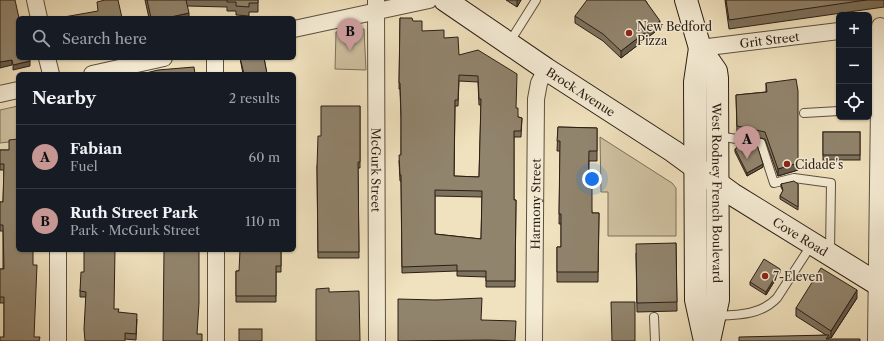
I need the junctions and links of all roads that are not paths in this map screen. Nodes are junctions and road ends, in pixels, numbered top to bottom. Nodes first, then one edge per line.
1 (35, 0) edge
2 (429, 0) edge
3 (445, 0) edge
4 (536, 0) edge
5 (686, 0) edge
6 (376, 6) edge
7 (39, 16) edge
8 (878, 26) edge
9 (296, 29) edge
10 (836, 31) edge
11 (509, 44) junction
12 (700, 48) junction
13 (48, 60) edge
14 (155, 60) edge
15 (215, 60) edge
16 (546, 69) junction
17 (51, 72) edge
18 (101, 72) edge
19 (215, 72) edge
20 (16, 90) edge
21 (0, 94) edge
22 (874, 110) edge
23 (836, 111) edge
24 (804, 113) dead end
25 (717, 136) junction
26 (696, 167) junction
27 (718, 182) junction
28 (812, 243) junction
29 (58, 252) edge
30 (216, 252) edge
31 (830, 255) junction
32 (880, 286) edge
33 (714, 316) junction
34 (654, 317) dead end
35 (58, 341) edge
36 (216, 341) edge
37 (377, 341) edge
38 (534, 341) edge
39 (655, 341) edge
40 (705, 341) edge
41 (709, 341) edge
42 (876, 341) edge

1 - 7 street
2 - 6 street
3 - 11 main road, Brock Avenue
4 - 11 lane
5 - 12 main road, West Rodney French Boulevard
6 - 9 street
6 - 37 street, McGurk Street
8 - 22 street
10 - 12 street, Grit Street
11 - 16 main road, Brock Avenue
12 - 25 main road, West Rodney French Boulevard
12 - 26 main road, West Rodney French Boulevard
13 - 17 street
14 - 18 street
15 - 19 street
16 - 26 main road, Brock Avenue
16 - 38 street, Harmony Street
20 - 21 street
22 - 32 street
23 - 24 lane
25 - 27 main road, West Rodney French Boulevard
25 - 31 lane
26 - 27 main road, Brock Avenue
26 - 40 main road, West Rodney French Boulevard
27 - 28 main road, Cove Road
27 - 33 main road, West Rodney French Boulevard
28 - 31 main road, Cove Road
28 - 33 lane
29 - 35 street
30 - 36 street
31 - 32 main road, Cove Road
32 - 42 street
33 - 41 main road, West Rodney French Boulevard
34 - 39 lane

